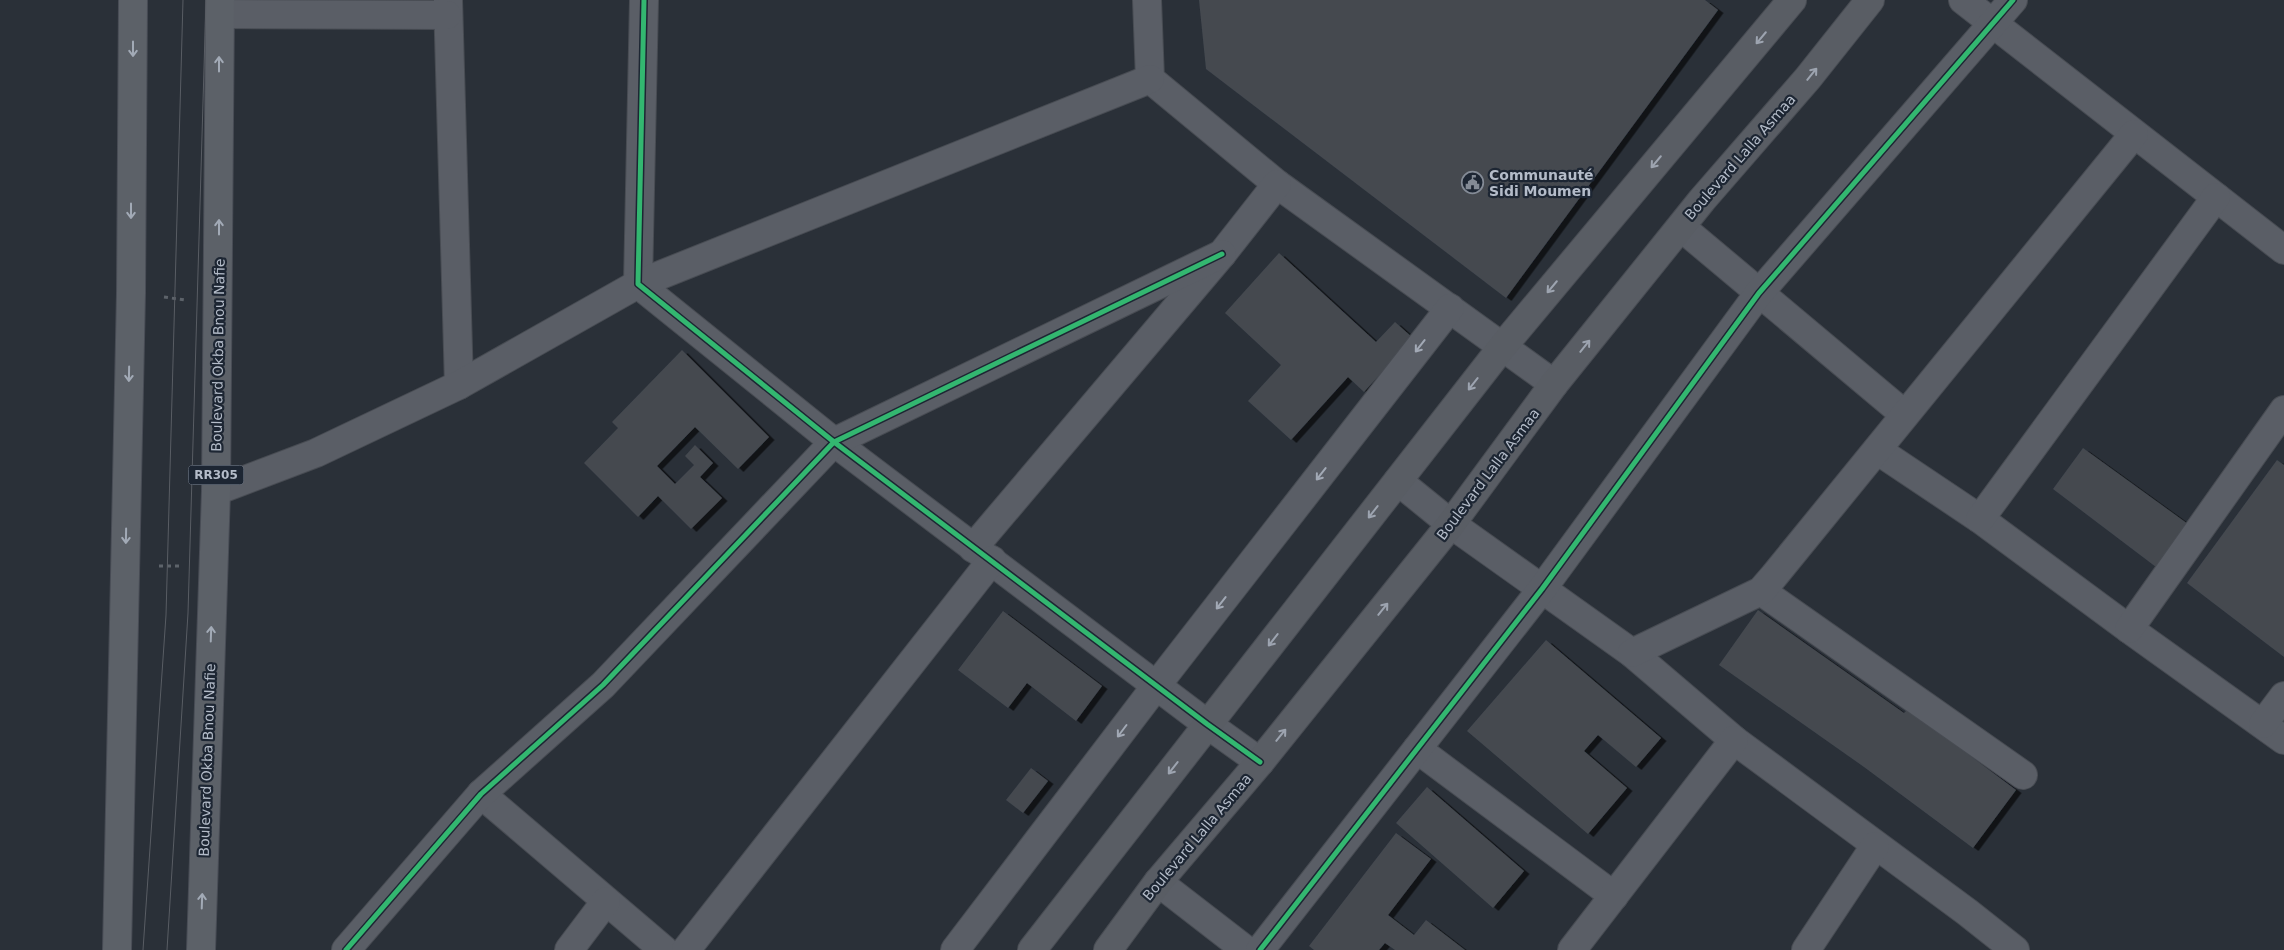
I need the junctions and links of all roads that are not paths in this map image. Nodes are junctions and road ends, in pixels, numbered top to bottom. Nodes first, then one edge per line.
1 (133, 0) edge
2 (644, 0) edge
3 (1147, 0) edge
4 (1792, 0) edge
5 (1870, 0) edge
6 (1963, 0) edge
7 (2013, 0) edge
8 (220, 7) edge
9 (448, 8) edge
10 (1994, 24) junction
11 (1150, 79) junction
12 (2134, 134) junction
13 (1277, 184) junction
14 (2216, 197) junction
15 (1681, 227) junction
16 (2284, 250) edge
17 (1222, 254) junction
18 (638, 284) junction
19 (1759, 293) junction
20 (1450, 308) junction
21 (1503, 346) junction
22 (1554, 384) junction
23 (459, 385) junction
24 (2284, 410) edge
25 (1904, 414) junction
26 (834, 442) junction
27 (1876, 450) junction
28 (1398, 481) junction
29 (216, 490) junction
30 (1980, 519) junction
31 (1451, 524) junction
32 (983, 554) junction
33 (1542, 589) junction
34 (1761, 591) junction
35 (2129, 629) junction
36 (1632, 653) junction
37 (1156, 686) junction
38 (2284, 696) edge
39 (1207, 724) junction
40 (2273, 732) edge
41 (1734, 740) junction
42 (1417, 749) junction
43 (1260, 762) junction
44 (2023, 775) dead end
45 (481, 794) junction
46 (1875, 846) junction
47 (1158, 882) junction
48 (1614, 896) junction
49 (606, 901) junction
50 (117, 950) edge
51 (201, 950) edge
52 (346, 950) edge
53 (569, 950) edge
54 (664, 950) edge
55 (686, 950) edge
56 (955, 950) edge
57 (1032, 950) edge
58 (1108, 950) edge
59 (1246, 950) edge
60 (1260, 950) edge
61 (1572, 950) edge
62 (1806, 950) edge
63 (2015, 950) edge

1 -> 50 main road
2 - 18 street
3 - 11 street
4 -> 21 main road
15 -> 5 main road, Boulevard Lalla Asmaa
6 - 10 street
7 - 10 street
8 - 9 street
29 -> 8 main road, Boulevard Okba Bnou Nafie / RR305
9 - 23 street
10 - 12 street
10 - 19 street
11 - 13 street
11 - 18 street
12 - 14 street
12 - 25 street
13 - 17 street
13 - 20 street
14 - 16 street
14 - 30 street
15 - 19 street
22 -> 15 main road, Boulevard Lalla Asmaa
17 - 26 street
17 - 32 street
18 - 23 street
18 - 26 street
19 - 25 street
19 - 33 street
20 - 21 street
20 -> 37 street
21 - 22 street
21 -> 28 main road
22 - 31 main road, Boulevard Lalla Asmaa
23 - 29 street
24 - 35 street
25 - 27 street
26 - 32 street
26 - 45 street
27 - 30 street
27 - 34 street
28 - 31 street
28 -> 39 main road
51 -> 29 main road, Boulevard Okba Bnou Nafie / RR305
30 - 35 street
31 - 33 street
43 -> 31 main road, Boulevard Lalla Asmaa
32 - 37 street
32 - 55 street
33 - 36 street
33 - 42 street
34 - 36 street
34 - 44 street
35 - 40 street
36 - 41 street
37 - 39 street
37 -> 56 street
38 - 40 street
39 - 43 street
39 -> 57 main road
41 - 46 street
41 - 48 street
42 - 48 street
42 - 60 street
43 - 47 main road, Boulevard Lalla Asmaa
45 - 49 street
45 - 52 street
46 - 62 street
46 - 63 street
47 - 58 main road, Boulevard Lalla Asmaa
47 - 59 street
48 - 61 street
49 - 53 street
49 - 54 street

